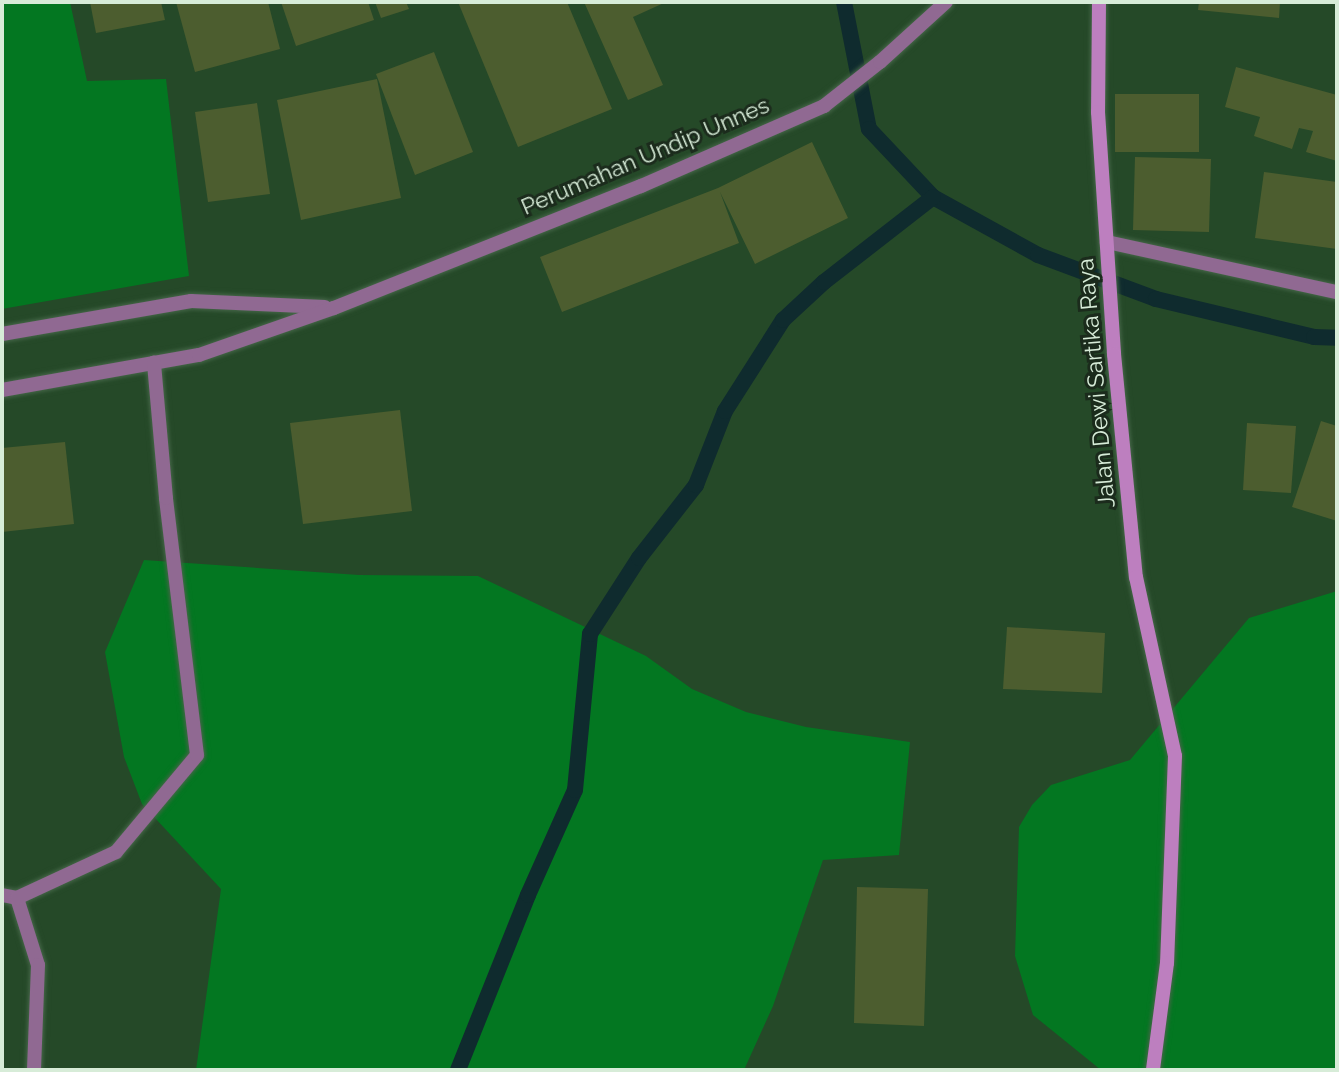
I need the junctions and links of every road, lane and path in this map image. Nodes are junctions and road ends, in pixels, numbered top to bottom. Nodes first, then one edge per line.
1 (946, 2) edge
2 (1099, 2) edge
3 (1107, 242) junction
4 (1337, 292) edge
5 (334, 308) junction
6 (2, 334) edge
7 (154, 363) junction
8 (2, 390) edge
9 (2, 895) edge
10 (17, 898) junction
11 (34, 1070) edge
12 (1153, 1070) edge

1 - 5 street, Perumahan Undip Unnes
2 - 3 main road, Jalan Dewi Sartika Raya
3 - 4 street
3 - 12 main road, Jalan Dewi Sartika Raya
5 - 6 street, Perumahan Undip Unnes
5 - 7 street, Perumahan Undip Unnes
7 - 8 street, Perumahan Undip Unnes
7 - 10 street
9 - 10 street
10 - 11 street

